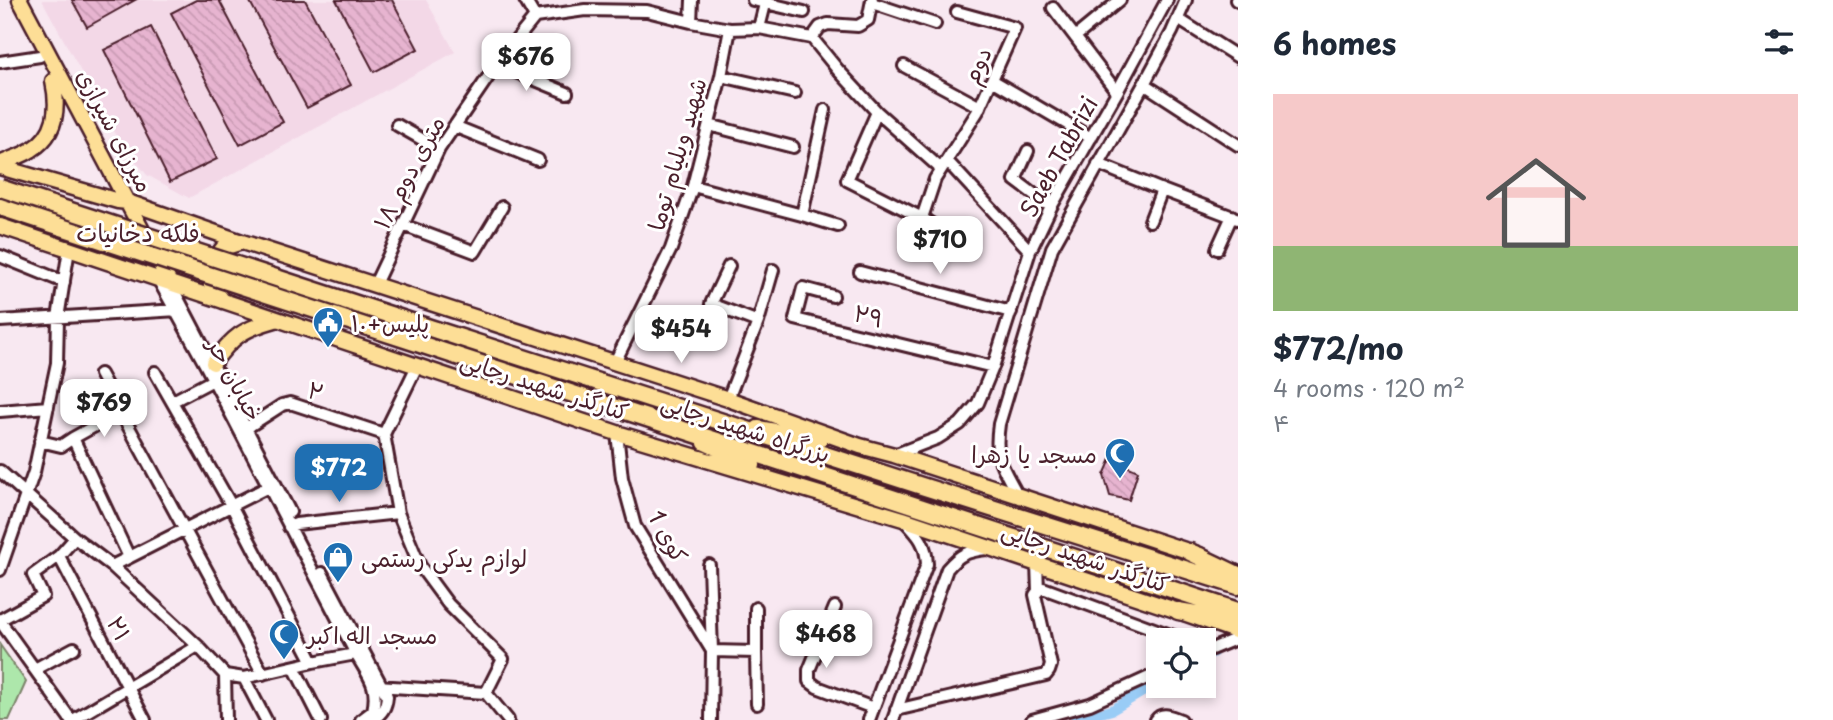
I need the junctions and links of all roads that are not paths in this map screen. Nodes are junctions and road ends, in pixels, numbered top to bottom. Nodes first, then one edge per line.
1 (9, 0) edge
2 (20, 0) edge
3 (525, 0) edge
4 (692, 0) edge
5 (753, 0) edge
6 (1120, 0) edge
7 (1167, 0) edge
8 (1186, 0) edge
9 (766, 1) edge
10 (872, 1) edge
11 (583, 5) edge
12 (647, 6) edge
13 (1053, 8) dead end
14 (804, 12) dead end
15 (957, 12) dead end
16 (535, 17) junction
17 (1178, 19) junction
18 (691, 22) junction
19 (1156, 22) junction
20 (936, 24) dead end
21 (759, 28) junction
22 (730, 29) junction
23 (1172, 32) junction
24 (1075, 37) junction
25 (812, 38) junction
26 (40, 57) junction
27 (1238, 57) edge
28 (0, 62) edge
29 (497, 64) junction
30 (904, 66) dead end
31 (721, 76) junction
32 (992, 80) junction
33 (53, 81) junction
34 (1144, 85) junction
35 (1117, 92) junction
36 (567, 93) dead end
37 (795, 93) dead end
38 (981, 107) junction
39 (825, 110) dead end
40 (877, 112) junction
41 (397, 125) dead end
42 (709, 125) junction
43 (454, 126) junction
44 (1091, 138) junction
45 (1238, 145) edge
46 (793, 147) dead end
47 (439, 149) junction
48 (1028, 151) dead end
49 (538, 160) dead end
50 (1098, 164) junction
51 (944, 165) junction
52 (0, 167) edge
53 (693, 186) junction
54 (0, 188) edge
55 (1162, 190) junction
56 (123, 202) junction
57 (0, 206) edge
58 (502, 207) dead end
59 (1051, 207) junction
60 (802, 215) junction
61 (1235, 217) edge
62 (922, 218) junction
63 (1150, 220) dead end
64 (403, 225) junction
65 (838, 226) dead end
66 (4, 232) edge
67 (968, 240) dead end
68 (242, 242) junction
69 (69, 249) junction
70 (1217, 249) dead end
71 (1030, 251) junction
72 (0, 256) edge
73 (729, 266) dead end
74 (774, 270) dead end
75 (860, 272) dead end
76 (164, 281) junction
77 (64, 282) junction
78 (375, 284) junction
79 (833, 296) dead end
80 (223, 301) junction
81 (179, 310) junction
82 (1012, 312) junction
83 (58, 318) junction
84 (275, 320) junction
85 (0, 321) edge
86 (758, 322) junction
87 (615, 362) junction
88 (417, 366) junction
89 (993, 368) junction
90 (155, 372) dead end
91 (215, 373) junction
92 (100, 374) dead end
93 (728, 399) junction
94 (173, 401) junction
95 (48, 407) junction
96 (0, 411) edge
97 (120, 412) junction
98 (656, 421) junction
99 (723, 421) junction
100 (243, 430) junction
101 (617, 433) junction
102 (384, 434) junction
103 (73, 439) junction
104 (40, 441) junction
105 (860, 446) junction
106 (894, 454) junction
107 (0, 471) edge
108 (271, 485) junction
109 (800, 487) junction
110 (26, 494) junction
111 (1017, 494) junction
112 (231, 505) junction
113 (398, 513) junction
114 (903, 519) junction
115 (293, 526) junction
116 (185, 529) junction
117 (75, 538) junction
118 (994, 549) junction
119 (1190, 552) junction
120 (59, 556) junction
121 (129, 557) junction
122 (1037, 563) junction
123 (709, 565) dead end
124 (112, 566) junction
125 (1238, 567) edge
126 (0, 570) edge
127 (1238, 575) edge
128 (1238, 586) edge
129 (1038, 591) junction
130 (835, 607) dead end
131 (756, 608) dead end
132 (1178, 611) junction
133 (1238, 611) edge
134 (0, 620) edge
135 (1238, 621) edge
136 (1151, 628) edge
137 (1238, 632) edge
138 (1238, 638) edge
139 (198, 646) junction
140 (1216, 646) edge
141 (74, 648) dead end
142 (712, 651) junction
143 (756, 652) junction
144 (360, 654) junction
145 (313, 662) junction
146 (293, 667) junction
147 (35, 669) junction
148 (263, 674) junction
149 (225, 675) junction
150 (244, 678) junction
151 (1146, 678) edge
152 (379, 686) junction
153 (128, 688) junction
154 (486, 693) junction
155 (757, 704) dead end
156 (873, 708) junction
157 (894, 715) edge
158 (226, 717) edge
159 (72, 720) edge
160 (145, 720) edge
161 (213, 720) edge
162 (266, 720) edge
163 (321, 720) edge
164 (361, 720) edge
165 (373, 720) edge
166 (508, 720) edge
167 (711, 720) edge
168 (869, 720) edge
169 (1032, 720) edge
170 (1156, 720) edge
171 (1181, 720) edge

1 - 26 main road, میرزای شیرازی
2 - 56 main road, میرزای شیرازی
3 - 16 street
4 - 18 street
5 - 9 street
6 - 24 street
7 - 19 street, Saeb Tabrizi
8 - 17 street, Saeb Tabrizi
9 - 14 street
9 - 21 street
10 - 20 street
10 - 25 street
11 - 12 street
11 - 16 street
12 - 18 street
13 - 24 street
15 - 32 street, دوم
16 - 29 street, ۱۸ متری دوم
17 - 23 street, Saeb Tabrizi
17 - 27 street
18 - 22 street
19 - 23 street
19 - 35 street, Saeb Tabrizi
21 - 22 street
21 - 25 street
22 - 31 street, شهید ویلیام توما
23 - 34 street, Saeb Tabrizi
24 - 35 street
25 - 40 street
26 - 28 street
26 - 33 main road, میرزای شیرازی
29 - 36 street
29 - 43 street, ۱۸ متری دوم
30 - 38 street
31 - 37 street
31 - 42 street, شهید ویلیام توما
32 - 38 street, دوم
32 - 44 street
33 - 52 main road
33 - 56 main road, میرزای شیرازی
34 - 45 street
34 - 50 street, Saeb Tabrizi
35 - 44 street, Saeb Tabrizi
38 - 51 street, دوم
39 - 60 street
40 - 51 street
40 - 62 street
41 - 47 street
42 - 46 street
42 - 53 street, شهید ویلیام توما
43 - 47 street, ۱۸ متری دوم
43 - 49 street
44 - 59 street, Saeb Tabrizi
47 - 64 street, ۱۸ متری دوم
48 - 59 street
50 - 55 street
50 - 111 street, Saeb Tabrizi
51 - 62 street
51 - 71 street
52 - 56 main road, کنارگذر شهید رجایی
52 - 57 main road
53 - 60 street
53 - 87 street, شهید ویلیام توما
54 - 99 highway, بزرگراه شهید رجایی, bridge
55 - 61 street
55 - 63 street
56 - 68 main road, کنارگذر شهید رجایی
56 - 76 main road, میرزای شیرازی
57 - 98 highway, بزرگراه شهید رجایی, bridge
58 - 64 street
59 - 71 street, Saeb Tabrizi
60 - 65 street
61 - 70 street
62 - 67 street
64 - 78 street, ۱۸ متری دوم
66 - 69 main road, کنارگذر شهید رجایی
68 - 78 main road, کنارگذر شهید رجایی
68 - 80 main road
69 - 76 main road, کنارگذر شهید رجایی
69 - 77 street
71 - 82 street, Saeb Tabrizi
72 - 77 street
73 - 86 street
74 - 86 street
75 - 82 street
76 - 80 main road, کنارگذر شهید رجایی
76 - 81 street, خیابان حر
77 - 83 street
78 - 87 main road, کنارگذر شهید رجایی
79 - 89 street, ۲۹
80 - 84 main road, کنارگذر شهید رجایی
81 - 83 street
81 - 91 street, خیابان حر
81 - 91 street, خیابان حر
82 - 89 street, Saeb Tabrizi
83 - 85 street
83 - 95 street
84 - 88 main road, کنارگذر شهید رجایی
84 - 91 main road
86 - 93 street
87 - 93 main road, کنارگذر شهید رجایی
88 - 101 main road, کنارگذر شهید رجایی
88 - 102 street
89 - 106 street, Saeb Tabrizi
90 - 94 street
91 - 94 street
91 - 100 street, خیابان حر
92 - 97 street
93 - 105 main road, کنارگذر شهید رجایی
94 - 112 street
95 - 96 street
95 - 104 street
97 - 103 street
97 - 116 street
98 - 109 main road
98 - 133 highway, بزرگراه شهید رجایی
99 - 105 main road
99 - 128 highway, بزرگراه شهید رجایی
100 - 102 street, ۲
100 - 108 street, خیابان حر
101 - 109 main road, کنارگذر شهید رجایی
101 - 142 street, کوی 1
102 - 113 street
103 - 104 street
103 - 121 street
104 - 110 street
105 - 106 main road, کنارگذر شهید رجایی
106 - 111 main road, کنارگذر شهید رجایی
107 - 110 street
108 - 112 street
108 - 115 street, خیابان حر
109 - 114 main road, کنارگذر شهید رجایی
110 - 117 street
110 - 126 street
111 - 119 main road, کنارگذر شهید رجایی
112 - 116 street
112 - 145 street
113 - 115 street
113 - 154 street
114 - 118 main road, کنارگذر شهید رجایی
114 - 156 street
115 - 144 street, خیابان حر
116 - 121 street
116 - 148 street
117 - 120 street
117 - 124 street
118 - 122 main road, کنارگذر شهید رجایی
118 - 157 street
119 - 125 main road, کنارگذر شهید رجایی
119 - 127 highway
120 - 134 street
120 - 153 street, ۲۱
121 - 124 street
122 - 129 street
122 - 132 main road, کنارگذر شهید رجایی
123 - 142 street
124 - 139 street
129 - 136 street
129 - 157 street
130 - 156 street
131 - 143 street
132 - 135 highway
132 - 137 main road, کنارگذر شهید رجایی
134 - 147 street
138 - 140 street
139 - 149 street
139 - 153 street
141 - 147 street
142 - 143 street
142 - 167 street
143 - 155 street
144 - 145 street
144 - 152 street, خیابان حر
145 - 146 street
146 - 148 street
146 - 163 street
147 - 159 street
148 - 150 street
149 - 150 street
149 - 158 street
150 - 162 street
151 - 169 street
152 - 154 street
152 - 164 street
152 - 165 street
153 - 159 street
153 - 160 street, ۲۱
154 - 166 street
156 - 168 street
158 - 161 street
170 - 171 street

